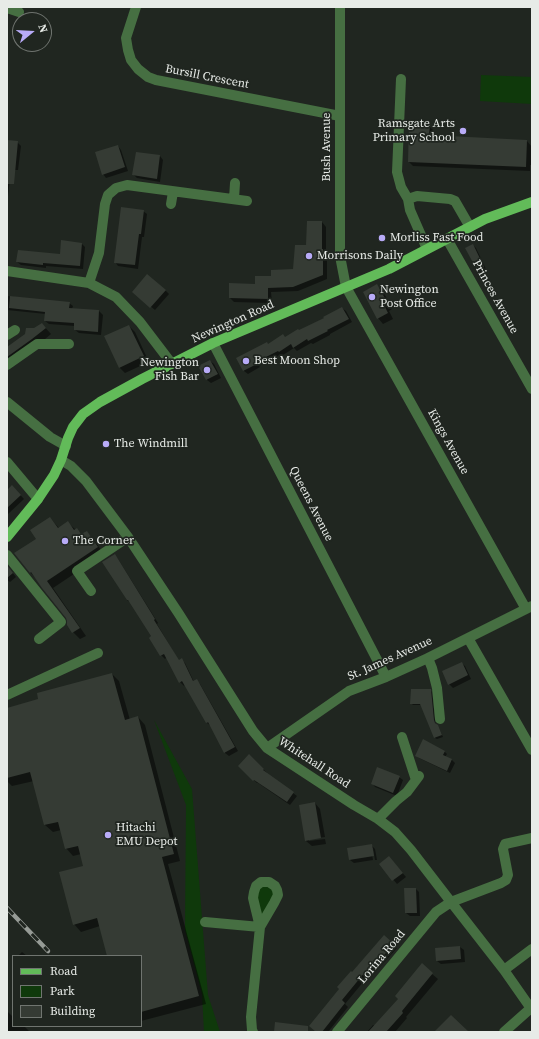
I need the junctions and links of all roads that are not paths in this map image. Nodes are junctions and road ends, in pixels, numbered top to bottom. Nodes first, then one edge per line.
1 (136, 7) edge
2 (340, 7) edge
3 (7, 8) edge
4 (19, 12) dead end
5 (401, 79) dead end
6 (340, 116) junction
7 (235, 183) dead end
8 (173, 192) junction
9 (234, 199) junction
10 (408, 199) junction
11 (247, 201) dead end
12 (532, 202) edge
13 (171, 204) dead end
14 (470, 227) junction
15 (447, 238) junction
16 (427, 249) junction
17 (7, 271) edge
18 (89, 283) junction
19 (346, 287) junction
20 (69, 344) dead end
21 (213, 344) junction
22 (172, 364) junction
23 (7, 365) edge
24 (532, 389) edge
25 (7, 402) edge
26 (66, 446) junction
27 (61, 460) junction
28 (7, 462) edge
29 (38, 498) junction
30 (128, 537) junction
31 (7, 538) edge
32 (7, 555) edge
33 (91, 591) dead end
34 (529, 608) edge
35 (468, 638) junction
36 (40, 639) dead end
37 (98, 653) dead end
38 (428, 658) junction
39 (386, 677) junction
40 (7, 695) edge
41 (440, 718) dead end
42 (402, 737) dead end
43 (267, 748) junction
44 (532, 750) edge
45 (378, 819) junction
46 (532, 838) edge
47 (451, 902) junction
48 (205, 922) dead end
49 (532, 949) edge
50 (504, 970) junction
51 (532, 1009) edge
52 (253, 1032) edge
53 (337, 1032) edge
54 (504, 1032) edge

1 - 6 street, Bursill Crescent
2 - 6 street, Bush Avenue
3 - 4 street
5 - 10 street
6 - 19 street, Bush Avenue
7 - 9 street
8 - 9 street
8 - 13 street
8 - 18 street
9 - 11 street
10 - 14 street
10 - 16 street
12 - 14 main road, Newington Road
14 - 15 main road, Newington Road
15 - 16 main road, Newington Road
15 - 24 street, Princes Avenue
16 - 19 main road, Newington Road
17 - 18 street
18 - 22 street
19 - 21 main road, Newington Road
19 - 34 street, Kings Avenue
20 - 23 street
21 - 22 main road, Newington Road
21 - 39 street, Queens Avenue
22 - 26 main road, Newington Road
25 - 26 street
26 - 27 main road, Newington Road
27 - 29 main road, Newington Road
27 - 30 street, Whitehall Road
28 - 29 street
29 - 31 main road, Newington Road
30 - 33 street
30 - 43 street, Whitehall Road
32 - 36 street
34 - 35 street, St. James Avenue
35 - 38 street, St. James Avenue
35 - 44 street
37 - 40 street
38 - 39 street, St. James Avenue
38 - 41 street
39 - 43 street, St. James Avenue
42 - 45 street
43 - 45 street, Whitehall Road
45 - 47 street, Whitehall Road
46 - 47 street, Lorina Road
47 - 50 street, Whitehall Road
47 - 53 street, Lorina Road
48 - 52 street
49 - 50 street
50 - 51 street, Whitehall Road
51 - 54 street

